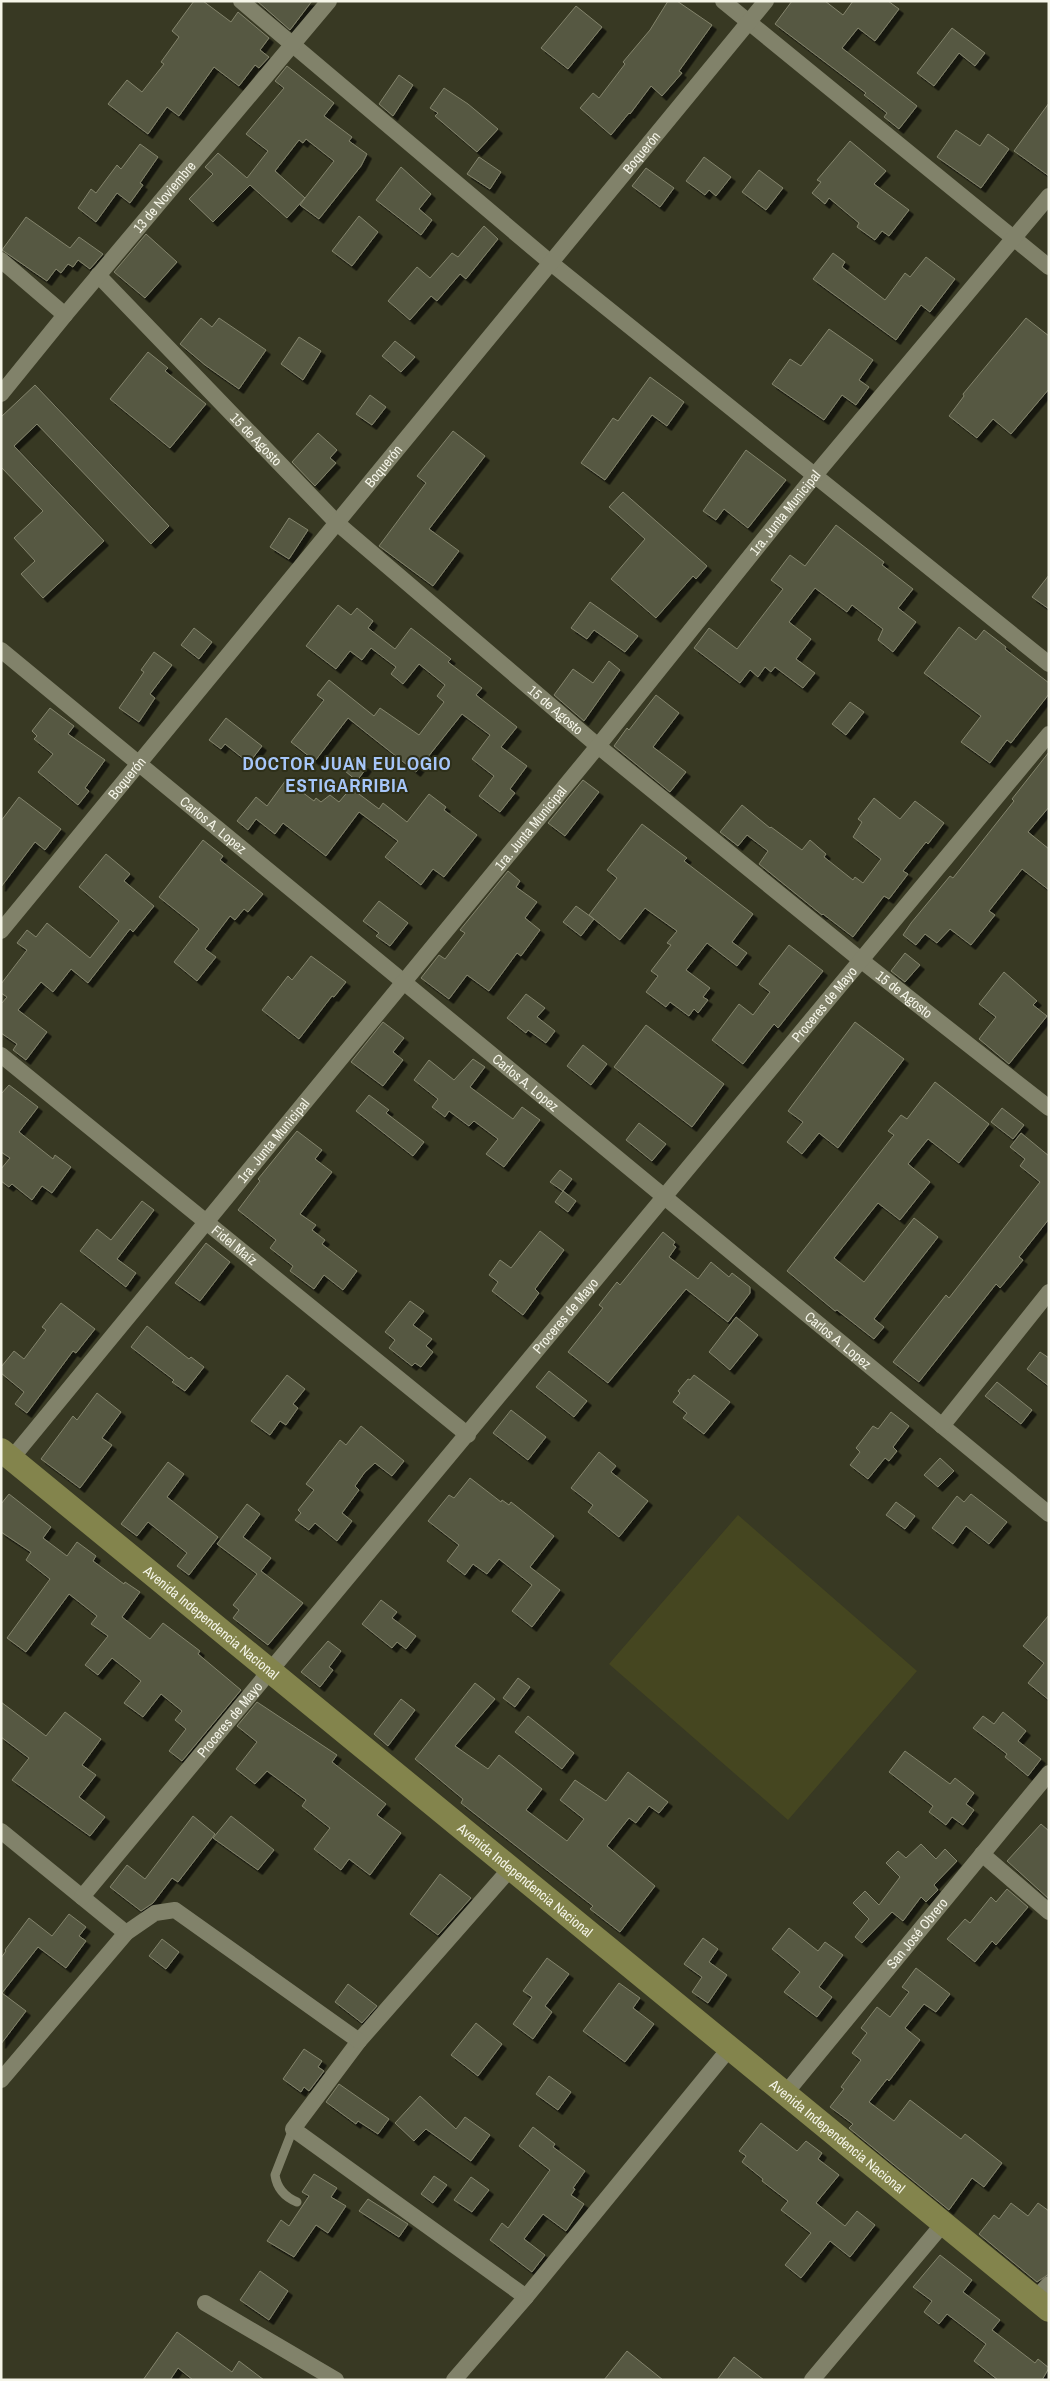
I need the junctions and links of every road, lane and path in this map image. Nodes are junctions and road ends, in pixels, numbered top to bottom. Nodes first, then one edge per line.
1 (241, 1) edge
2 (329, 1) edge
3 (723, 1) edge
4 (766, 1) edge
5 (748, 22) junction
6 (294, 44) junction
7 (1049, 196) edge
8 (1013, 240) junction
9 (1, 260) edge
10 (551, 263) junction
11 (1049, 267) edge
12 (98, 275) junction
13 (65, 315) junction
14 (1, 394) edge
15 (816, 475) junction
16 (337, 523) junction
17 (1, 650) edge
18 (1049, 664) edge
19 (1049, 734) edge
20 (598, 746) junction
21 (138, 765) junction
22 (1, 932) edge
23 (862, 961) junction
24 (403, 981) junction
25 (1, 1055) edge
26 (1049, 1108) edge
27 (664, 1198) junction
28 (205, 1223) junction
29 (1049, 1292) edge
30 (942, 1426) junction
31 (468, 1435) junction
32 (6, 1454) edge
33 (1049, 1514) edge
34 (271, 1672) junction
35 (1049, 1773) edge
36 (1, 1831) edge
37 (982, 1854) junction
38 (510, 1869) junction
39 (82, 1897) junction
40 (1049, 1912) edge
41 (126, 1933) junction
42 (359, 2041) junction
43 (729, 2049) junction
44 (1, 2080) edge
45 (785, 2094) junction
46 (293, 2129) junction
47 (297, 2202) dead end
48 (944, 2224) junction
49 (526, 2297) junction
50 (1044, 2298) edge
51 (205, 2303) dead end
52 (336, 2380) edge
53 (454, 2380) edge
54 (812, 2380) edge

1 - 6 street
2 - 6 street, 13 de Noviembre
3 - 5 street
4 - 5 street, Boquerón
5 - 8 street
5 - 10 street, Boquerón
6 - 10 street
6 - 12 street, 13 de Noviembre
7 - 8 street, 1ra. Junta Municipal
8 - 11 street
8 - 15 street, 1ra. Junta Municipal
9 - 13 street
10 - 15 street
10 - 16 street, Boquerón
12 - 13 street, 13 de Noviembre
12 - 16 street, 15 de Agosto
13 - 14 street, 13 de Noviembre
15 - 18 street
15 - 20 street, 1ra. Junta Municipal
16 - 20 street, 15 de Agosto
16 - 21 street, Boquerón
17 - 21 street, Carlos A. Lopez
19 - 23 street, Proceres de Mayo
20 - 23 street, 15 de Agosto
20 - 24 street, 1ra. Junta Municipal
21 - 22 street, Boquerón
21 - 24 street, Carlos A. Lopez
23 - 26 street, 15 de Agosto
23 - 27 street, Proceres de Mayo
24 - 27 street, Carlos A. Lopez
24 - 28 street, 1ra. Junta Municipal
25 - 28 street, Fidel Maíz
27 - 30 street, Carlos A. Lopez
27 - 31 street, Proceres de Mayo
28 - 31 street, Fidel Maíz
28 - 32 street, 1ra. Junta Municipal
29 - 30 street
30 - 33 street, Carlos A. Lopez
31 - 34 street, Proceres de Mayo
32 - 34 main road, Avenida Independencia Nacional
34 - 38 main road, Avenida Independencia Nacional
34 - 39 street, Proceres de Mayo
35 - 37 street, San José Obrero
36 - 39 street
37 - 40 street
37 - 45 street, San José Obrero
38 - 42 street
38 - 43 main road, Avenida Independencia Nacional
39 - 41 street
41 - 42 street
41 - 44 street
42 - 46 street
43 - 45 main road, Avenida Independencia Nacional
43 - 49 street
45 - 48 main road, Avenida Independencia Nacional
46 - 47 lane
46 - 49 street
48 - 50 main road, Avenida Independencia Nacional
48 - 54 street
49 - 53 street
51 - 52 street

